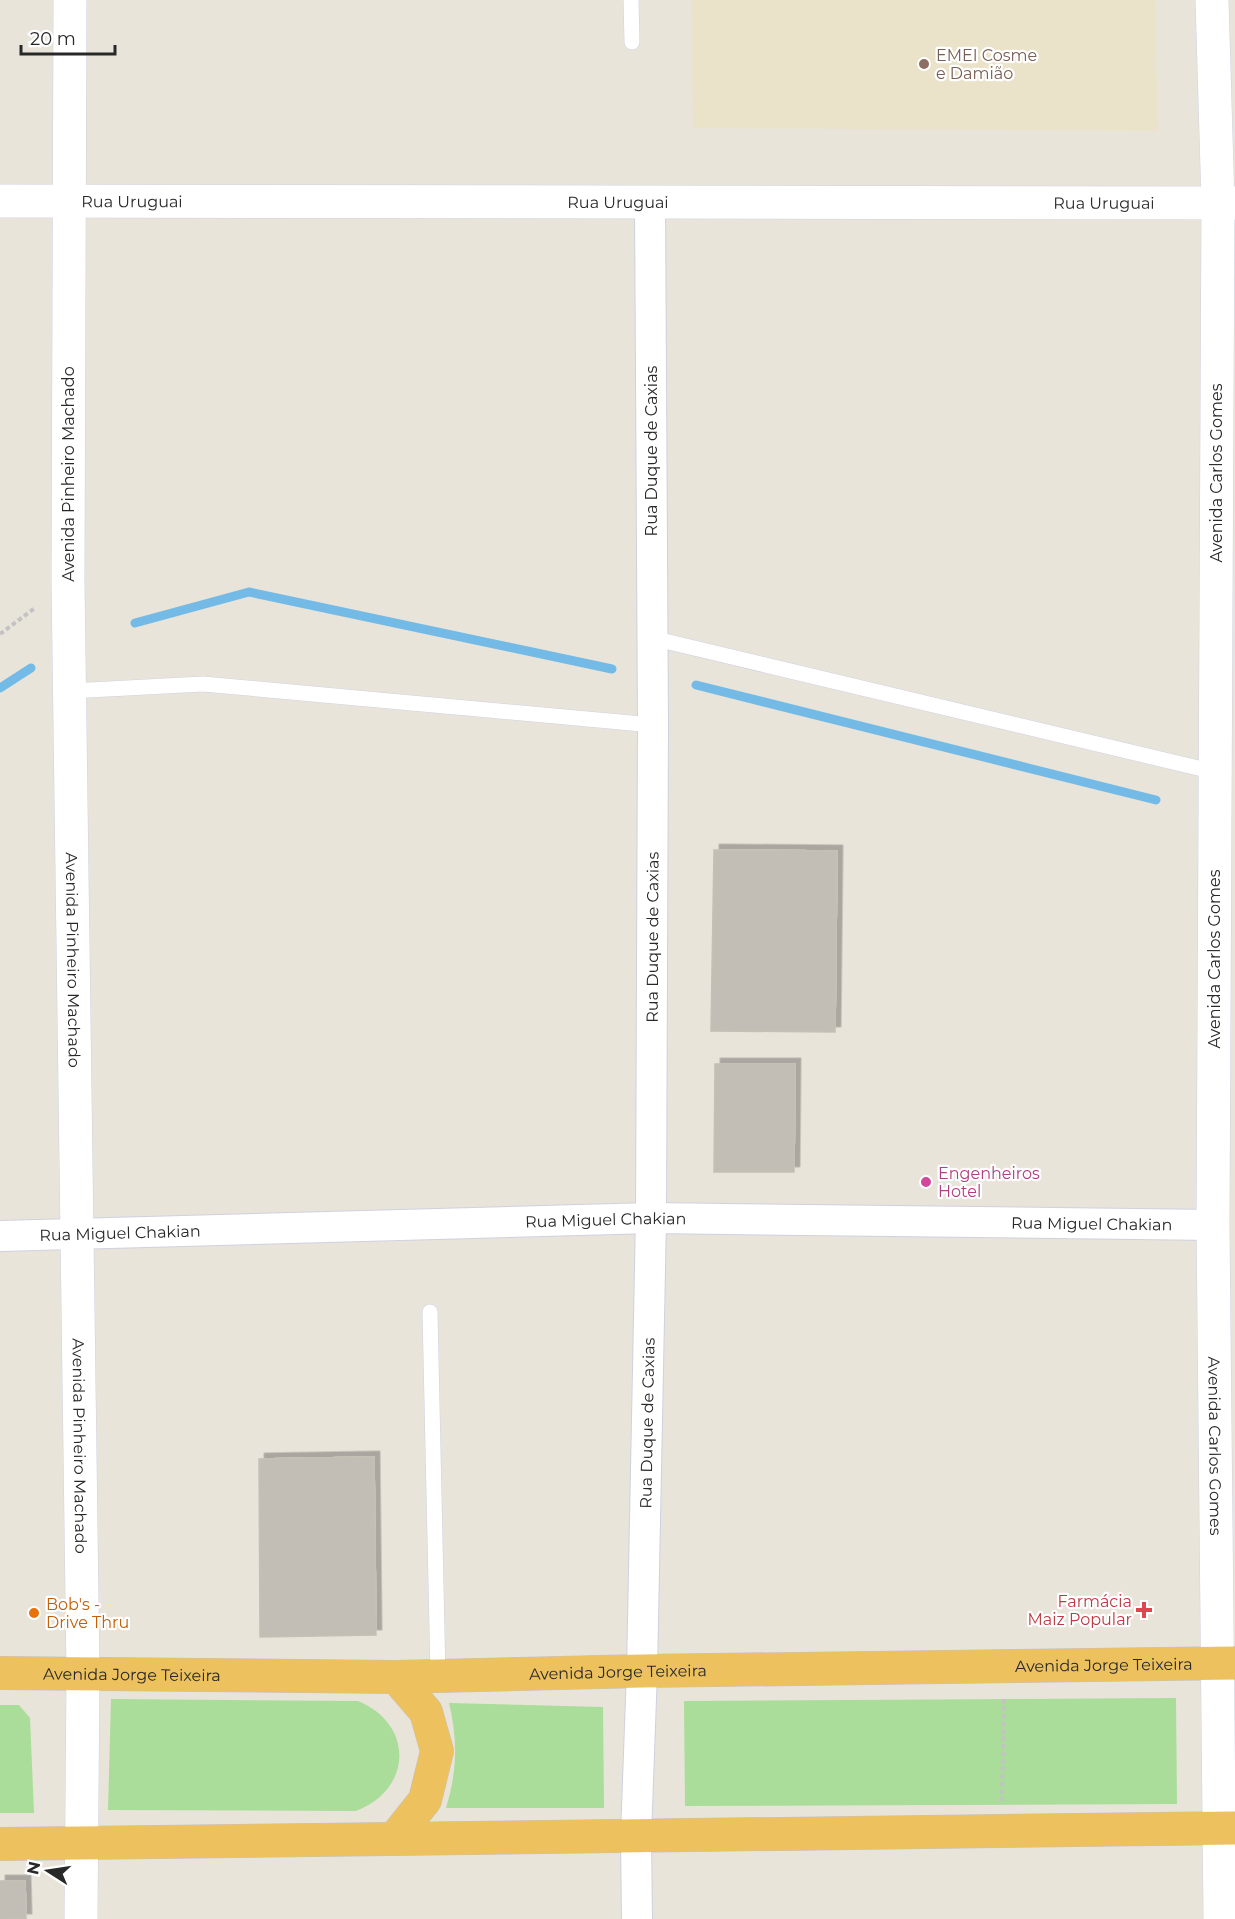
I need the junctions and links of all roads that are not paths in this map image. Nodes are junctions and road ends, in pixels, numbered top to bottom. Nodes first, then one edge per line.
1 (70, 0) edge
2 (631, 0) edge
3 (1212, 0) edge
4 (632, 42) dead end
5 (0, 201) edge
6 (69, 201) junction
7 (650, 202) junction
8 (1226, 203) edge
9 (652, 638) junction
10 (70, 691) junction
11 (1225, 707) edge
12 (653, 725) junction
13 (1215, 772) junction
14 (651, 1218) junction
15 (1213, 1225) junction
16 (77, 1233) junction
17 (0, 1236) edge
18 (430, 1312) dead end
19 (1226, 1663) edge
20 (642, 1671) junction
21 (0, 1673) edge
22 (83, 1673) junction
23 (438, 1676) junction
24 (396, 1677) junction
25 (1228, 1828) edge
26 (636, 1836) junction
27 (394, 1839) junction
28 (0, 1844) edge
29 (81, 1845) junction
30 (81, 1919) edge
31 (637, 1919) edge
32 (1220, 1919) edge

1 - 6 street, Avenida Pinheiro Machado
2 - 4 lane
3 - 8 street, Avenida Carlos Gomes
5 - 6 street, Rua Uruguai
6 - 7 street, Rua Uruguai
6 - 10 street, Avenida Pinheiro Machado
7 - 8 street, Rua Uruguai
7 - 9 street, Rua Duque de Caxias
8 - 11 street, Avenida Carlos Gomes
9 - 12 street, Rua Duque de Caxias
9 - 13 lane
10 - 12 lane
10 - 16 street, Avenida Pinheiro Machado
11 - 13 street, Avenida Carlos Gomes
12 - 14 street, Rua Duque de Caxias
13 - 15 street, Avenida Carlos Gomes
14 - 15 street, Rua Miguel Chakian
14 - 16 street, Rua Miguel Chakian
14 - 20 street, Rua Duque de Caxias
15 - 19 street, Avenida Carlos Gomes
16 - 17 street, Rua Miguel Chakian
16 - 22 street, Avenida Pinheiro Machado
18 - 23 lane
19 - 20 highway, Avenida Jorge Teixeira
19 - 25 street, Avenida Carlos Gomes
20 - 23 highway, Avenida Jorge Teixeira
20 - 26 street, Rua Duque de Caxias
21 - 22 highway, Avenida Jorge Teixeira
22 - 24 highway, Avenida Jorge Teixeira
22 - 29 street, Avenida Pinheiro Machado
23 - 24 highway, Avenida Jorge Teixeira
24 - 27 highway
25 - 26 highway
25 - 32 street, Avenida Carlos Gomes
26 - 27 highway
26 - 31 street
27 - 29 highway
28 - 29 highway
29 - 30 street, Avenida Pinheiro Machado

